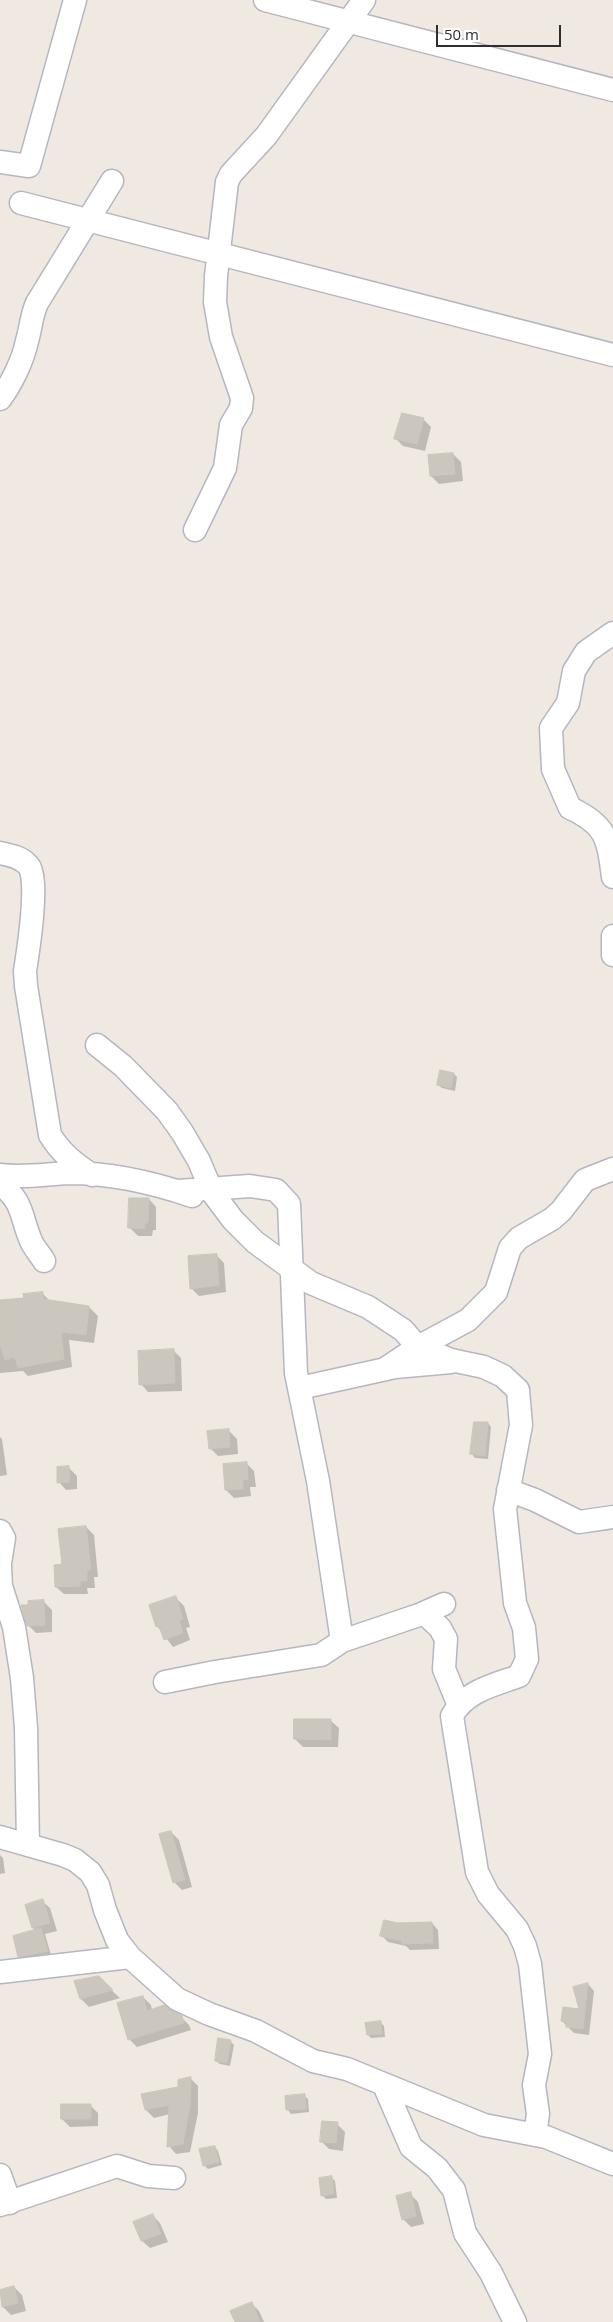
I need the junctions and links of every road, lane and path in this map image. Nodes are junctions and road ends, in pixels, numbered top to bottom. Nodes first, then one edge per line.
1 (76, 0) edge
2 (264, 0) edge
3 (364, 0) edge
4 (347, 20) junction
5 (613, 90) edge
6 (0, 162) edge
7 (112, 181) dead end
8 (21, 203) dead end
9 (87, 220) junction
10 (218, 255) junction
11 (613, 355) edge
12 (0, 399) edge
13 (195, 530) dead end
14 (613, 632) edge
15 (0, 853) edge
16 (613, 877) edge
17 (613, 936) edge
18 (613, 955) edge
19 (97, 1045) dead end
20 (613, 1169) edge
21 (92, 1174) junction
22 (0, 1175) edge
23 (0, 1184) edge
24 (217, 1198) junction
25 (44, 1261) dead end
26 (290, 1268) junction
27 (418, 1347) junction
28 (460, 1362) junction
29 (385, 1369) junction
30 (300, 1388) junction
31 (508, 1490) junction
32 (609, 1521) edge
33 (0, 1531) edge
34 (0, 1564) edge
35 (444, 1604) dead end
36 (424, 1613) junction
37 (342, 1642) junction
38 (165, 1682) dead end
39 (458, 1703) junction
40 (0, 1837) edge
41 (28, 1845) junction
42 (130, 1956) junction
43 (0, 1972) edge
44 (384, 2085) junction
45 (535, 2135) junction
46 (613, 2164) edge
47 (0, 2175) edge
48 (174, 2178) dead end
49 (5, 2204) edge
50 (515, 2322) edge

1 - 6 street
2 - 4 street
3 - 4 street
4 - 5 street
4 - 10 street
7 - 9 street
8 - 9 street
9 - 10 street
9 - 12 street
10 - 11 street
10 - 13 street
14 - 16 street
15 - 21 street
17 - 18 street
19 - 24 street
20 - 27 street
21 - 22 street
21 - 24 street
23 - 25 street
24 - 26 street
24 - 26 street
26 - 27 street
26 - 30 street
27 - 28 street
27 - 29 street
28 - 29 street
28 - 31 street
29 - 30 street
30 - 37 street
31 - 32 street
31 - 39 street
33 - 34 street
34 - 41 street
35 - 36 street
36 - 37 street
36 - 39 street
37 - 38 street
39 - 45 street
40 - 41 street
41 - 42 street
42 - 43 street
42 - 44 street
44 - 45 street
44 - 50 street
45 - 46 street
47 - 49 street
48 - 49 street

